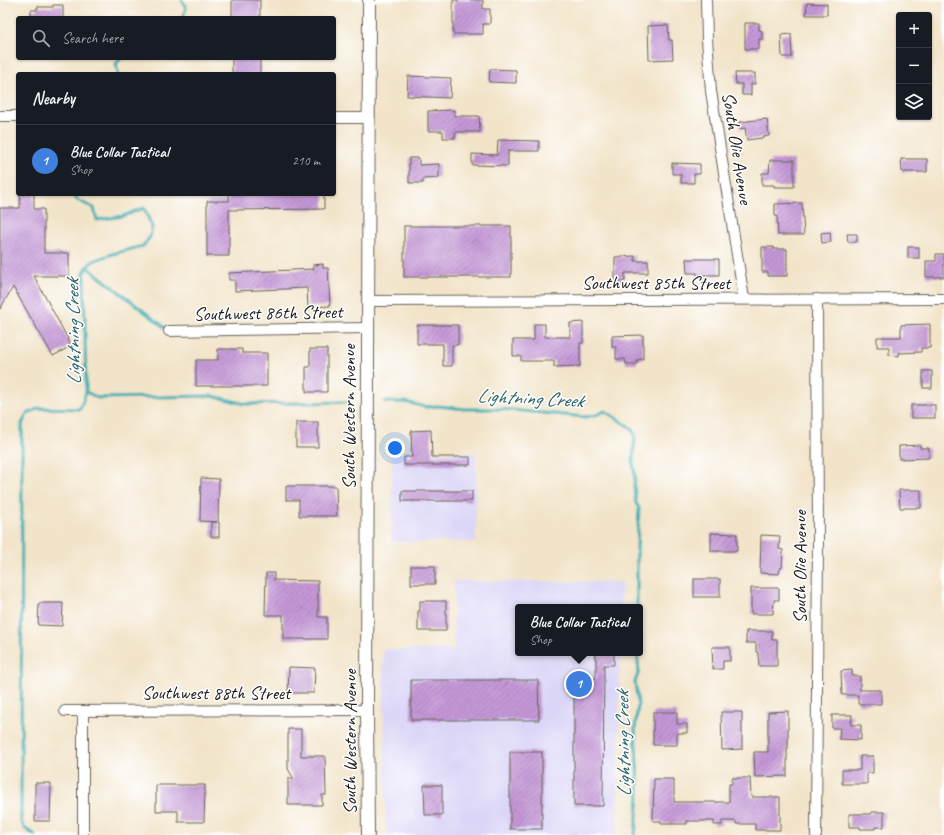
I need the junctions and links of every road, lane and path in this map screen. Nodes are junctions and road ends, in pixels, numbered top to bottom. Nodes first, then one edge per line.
1 (369, 0) edge
2 (706, 0) edge
3 (0, 116) edge
4 (16, 116) edge
5 (336, 118) edge
6 (368, 118) junction
7 (744, 299) junction
8 (817, 299) junction
9 (944, 299) edge
10 (368, 301) junction
11 (368, 328) junction
12 (169, 331) dead end
13 (367, 710) junction
14 (65, 711) dead end
15 (83, 711) junction
16 (83, 835) edge
17 (368, 835) edge
18 (816, 835) edge

1 - 6 main road, South Western Avenue
2 - 7 street, South Olie Avenue
3 - 4 street
5 - 6 street
6 - 10 main road, South Western Avenue
7 - 8 street, Southwest 85th Street
7 - 10 street, Southwest 85th Street
8 - 9 street, Southwest 85th Street
8 - 18 street, South Olie Avenue
10 - 11 main road, South Western Avenue
11 - 12 street, Southwest 86th Street
11 - 13 main road, South Western Avenue
13 - 15 street, Southwest 88th Street
13 - 17 main road, South Western Avenue
14 - 15 street, Southwest 88th Street
15 - 16 street

